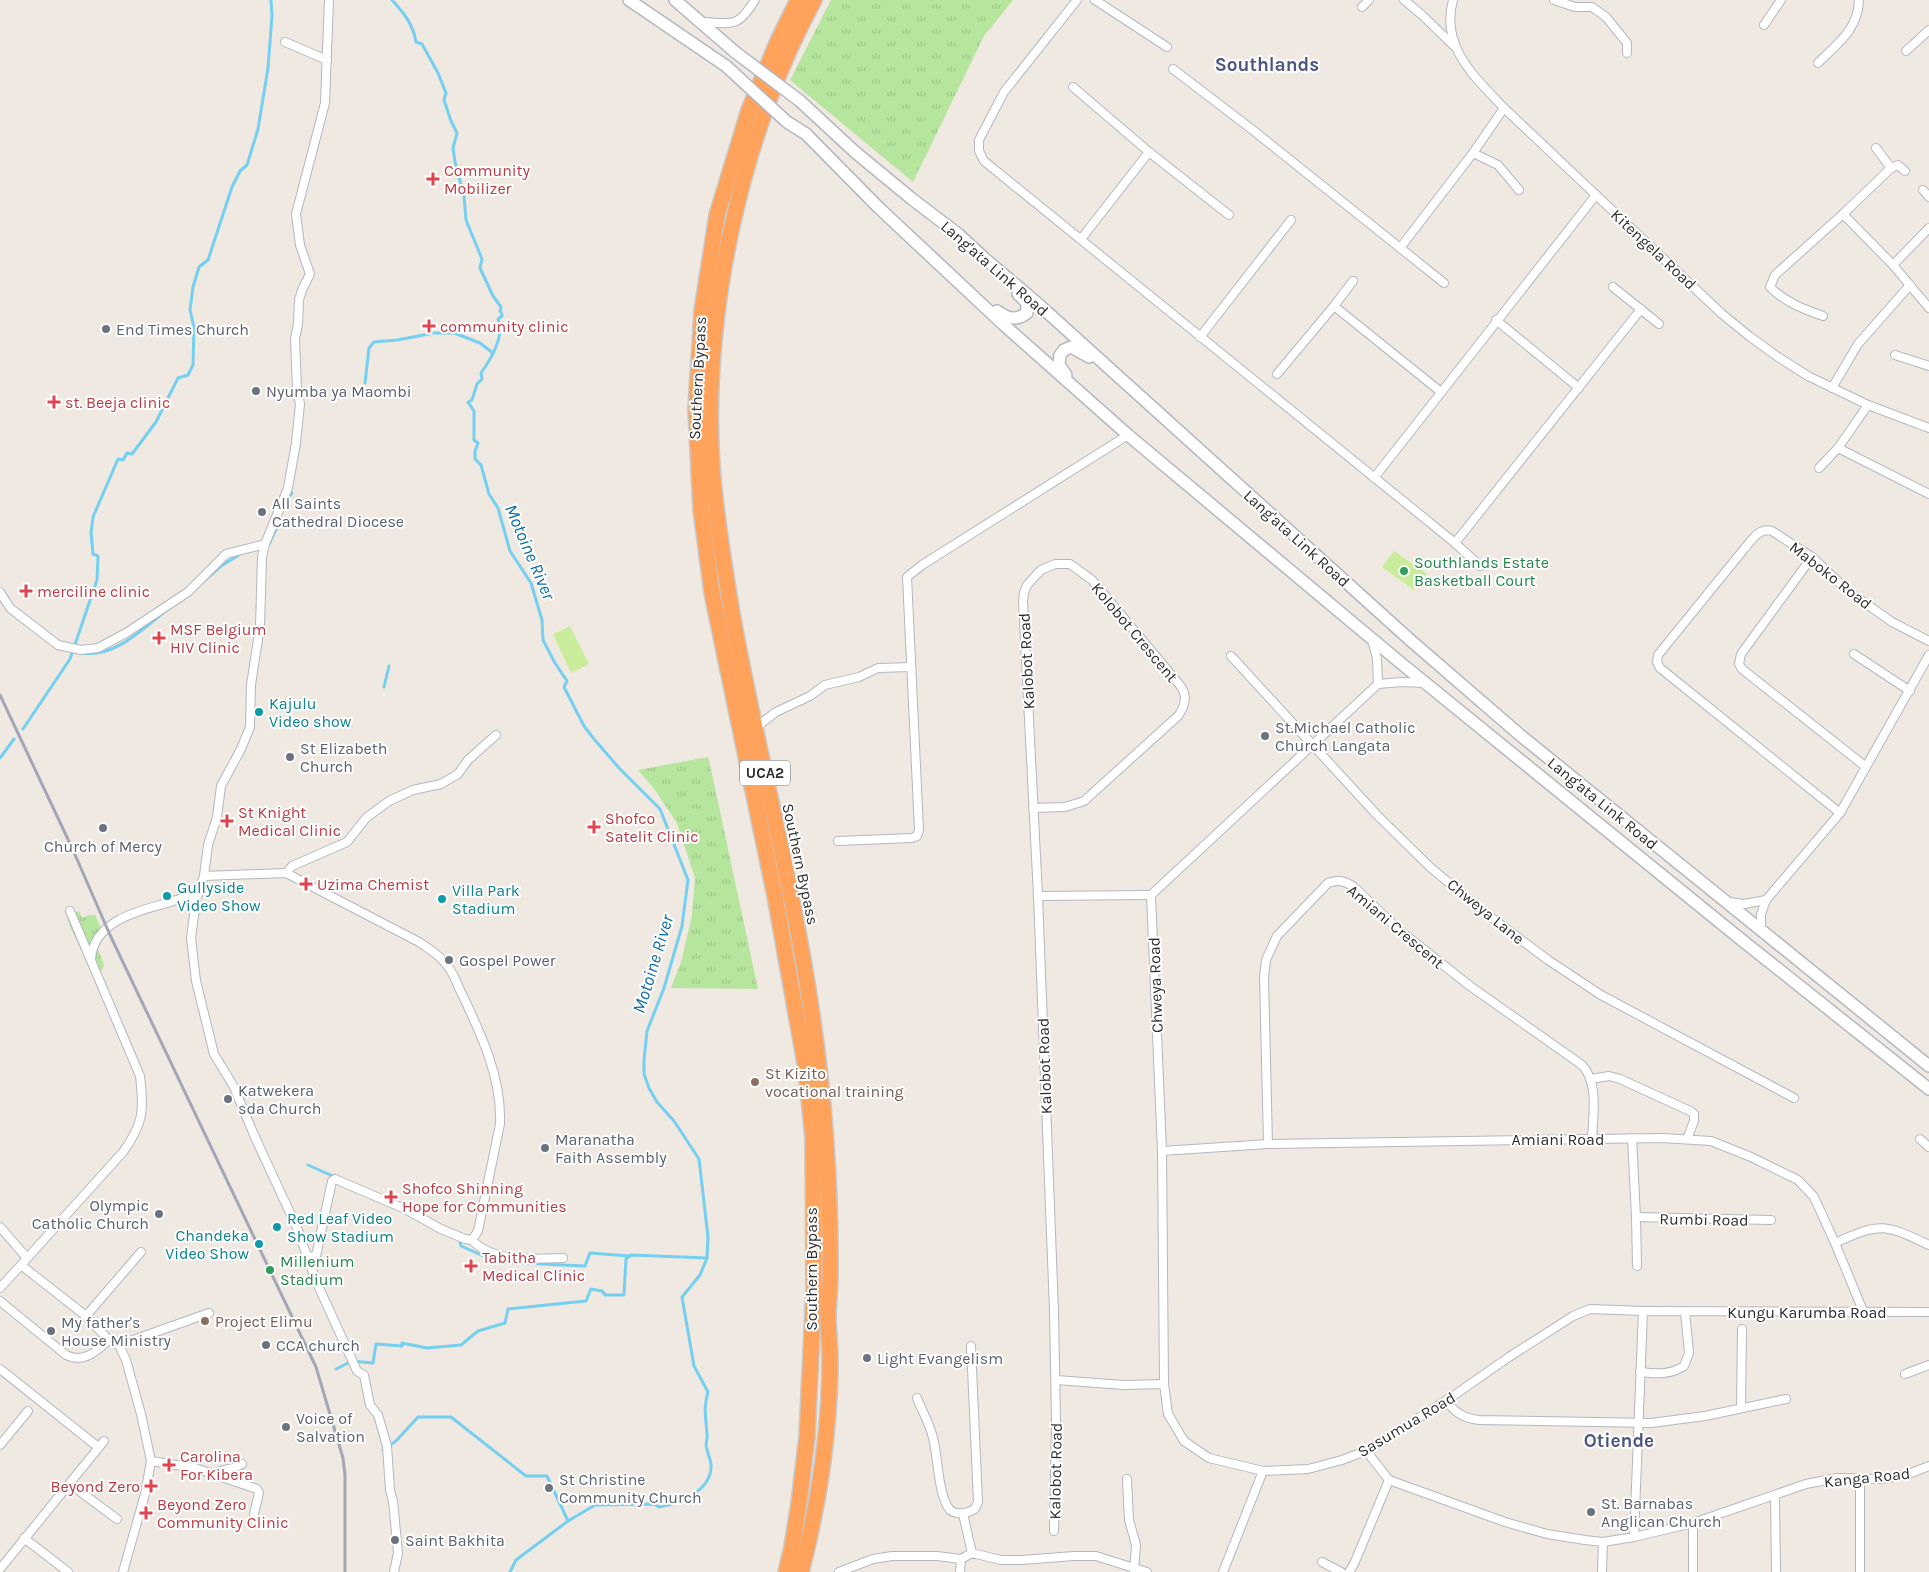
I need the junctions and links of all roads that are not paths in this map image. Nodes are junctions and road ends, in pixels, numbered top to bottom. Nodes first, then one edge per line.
1 (329, 0) edge
2 (629, 0) edge
3 (675, 0) edge
4 (756, 0) edge
5 (798, 0) edge
6 (814, 0) edge
7 (1077, 0) edge
8 (1095, 0) edge
9 (1369, 0) edge
10 (1404, 0) edge
11 (1453, 0) edge
12 (1554, 0) edge
13 (1781, 0) edge
14 (1859, 0) edge
15 (1362, 7) dead end
16 (702, 22) junction
17 (1764, 24) dead end
18 (1929, 30) edge
19 (285, 42) dead end
20 (1166, 47) dead end
21 (1455, 47) junction
22 (1906, 51) dead end
23 (1627, 53) dead end
24 (327, 60) junction
25 (1818, 63) dead end
26 (1173, 68) dead end
27 (1073, 87) dead end
28 (1504, 108) junction
29 (1876, 148) dead end
30 (1149, 152) junction
31 (1473, 153) junction
32 (1891, 168) junction
33 (1905, 171) dead end
34 (1519, 190) dead end
35 (1923, 190) dead end
36 (1596, 195) junction
37 (1929, 197) edge
38 (1843, 214) junction
39 (1229, 215) dead end
40 (1291, 220) dead end
41 (1929, 228) edge
42 (1081, 240) junction
43 (1400, 248) junction
44 (984, 258) junction
45 (1893, 265) junction
46 (1353, 281) dead end
47 (961, 283) junction
48 (1444, 283) dead end
49 (1910, 285) junction
50 (1613, 287) dead end
51 (1334, 306) junction
52 (1929, 308) edge
53 (1641, 309) junction
54 (1823, 316) dead end
55 (1496, 320) junction
56 (1659, 324) dead end
57 (1200, 336) junction
58 (1895, 355) dead end
59 (1929, 366) edge
60 (1277, 374) dead end
61 (1116, 375) junction
62 (1579, 388) junction
63 (1832, 388) junction
64 (1076, 389) junction
65 (1441, 392) junction
66 (1868, 405) junction
67 (1929, 428) edge
68 (1128, 435) junction
69 (1838, 448) junction
70 (1819, 468) dead end
71 (1374, 478) junction
72 (1929, 494) edge
73 (1455, 543) junction
74 (264, 544) junction
75 (1812, 557) junction
76 (1480, 566) dead end
77 (0, 592) edge
78 (1023, 601) joint
79 (1371, 637) junction
80 (1929, 641) edge
81 (1854, 654) dead end
82 (1929, 655) edge
83 (1230, 656) dead end
84 (911, 667) junction
85 (1425, 683) junction
86 (1378, 684) junction
87 (1910, 691) junction
88 (755, 728) junction
89 (496, 735) dead end
90 (1311, 746) junction
91 (1866, 767) junction
92 (1033, 808) junction
93 (1840, 813) junction
94 (838, 841) dead end
95 (286, 873) junction
96 (204, 876) junction
97 (1151, 895) junction
98 (1038, 896) junction
99 (196, 898) junction
100 (1766, 900) junction
101 (1724, 902) junction
102 (70, 912) dead end
103 (1761, 931) junction
104 (91, 961) junction
105 (1929, 1066) edge
106 (1591, 1079) junction
107 (1929, 1089) edge
108 (1794, 1098) dead end
109 (1632, 1138) junction
110 (1592, 1139) junction
111 (1687, 1139) junction
112 (1920, 1139) dead end
113 (1268, 1144) junction
114 (1929, 1146) edge
115 (1162, 1151) junction
116 (1636, 1217) junction
117 (1771, 1220) dead end
118 (0, 1227) edge
119 (472, 1240) junction
120 (1836, 1243) junction
121 (1929, 1245) edge
122 (141, 1252) dead end
123 (307, 1257) junction
124 (27, 1258) junction
125 (563, 1258) dead end
126 (21, 1264) junction
127 (1636, 1266) dead end
128 (0, 1288) edge
129 (0, 1301) edge
130 (1644, 1310) junction
131 (1863, 1311) junction
132 (1685, 1312) junction
133 (1929, 1312) edge
134 (209, 1313) dead end
135 (86, 1316) junction
136 (1742, 1329) dead end
137 (109, 1340) junction
138 (119, 1345) junction
139 (971, 1346) dead end
140 (1929, 1364) edge
141 (0, 1369) edge
142 (1640, 1372) junction
143 (1905, 1374) dead end
144 (1056, 1380) junction
145 (1164, 1384) junction
146 (917, 1398) dead end
147 (1786, 1399) dead end
148 (1446, 1401) junction
149 (1740, 1408) junction
150 (28, 1412) dead end
151 (1639, 1423) junction
152 (0, 1445) edge
153 (1368, 1450) junction
154 (151, 1461) junction
155 (242, 1464) dead end
156 (1929, 1466) edge
157 (1263, 1471) junction
158 (214, 1474) junction
159 (1127, 1479) dead end
160 (1860, 1479) junction
161 (1389, 1480) junction
162 (70, 1484) junction
163 (1775, 1496) junction
164 (254, 1514) dead end
165 (963, 1514) junction
166 (116, 1518) dead end
167 (1693, 1523) junction
168 (1054, 1531) dead end
169 (1634, 1537) junction
170 (24, 1538) junction
171 (1603, 1542) junction
172 (972, 1554) junction
173 (961, 1559) junction
174 (1322, 1562) dead end
175 (802, 1565) edge
176 (0, 1569) edge
177 (1134, 1570) edge
178 (68, 1572) edge
179 (122, 1572) edge
180 (394, 1572) edge
181 (786, 1572) edge
182 (838, 1572) edge
183 (960, 1572) edge
184 (1147, 1572) edge
185 (1223, 1572) edge
186 (1341, 1572) edge
187 (1349, 1572) edge
188 (1602, 1572) edge
189 (1693, 1572) edge
190 (1776, 1572) edge
191 (1860, 1572) edge

1 - 24 street
2 - 47 main road, Lang'ata Link Road, bridge
3 - 16 main road, Lang'ata Link Road
4 - 16 street
5 - 181 highway, Southern Bypass / UCA2
6 - 88 highway, Southern Bypass / UCA2
7 - 42 street
8 - 20 street
9 - 15 street
10 - 21 street
11 - 21 street, Kitengela Road
12 - 23 street
13 - 17 street
14 - 25 street
16 - 44 main road, Lang'ata Link Road, bridge
18 - 22 street
19 - 24 street
21 - 28 street, Kitengela Road
24 - 74 street
26 - 43 street
27 - 30 street
28 - 31 street
28 - 36 street, Kitengela Road
29 - 32 street
30 - 39 street
30 - 42 street
31 - 34 street
31 - 43 street
32 - 33 street
32 - 38 street
35 - 37 street
36 - 55 street
36 - 63 street, Kitengela Road
38 - 45 street
38 - 54 street
40 - 57 street
41 - 45 street
42 - 57 street
43 - 48 street
44 - 47 main road
44 - 61 main road, Lang'ata Link Road
45 - 49 street
46 - 51 street
47 - 64 main road, Lang'ata Link Road
49 - 52 street
49 - 63 street
50 - 53 street
51 - 60 street
51 - 65 street
53 - 56 street
53 - 62 street
55 - 62 street
55 - 65 street
57 - 71 street
58 - 59 street
61 - 64 main road
61 - 101 main road, Lang'ata Link Road
62 - 73 street
63 - 66 street, Kitengela Road
64 - 68 main road, Lang'ata Link Road
65 - 71 street
66 - 67 street, Kitengela Road
66 - 69 street
68 - 79 main road, Lang'ata Link Road
68 - 84 street
69 - 70 street
69 - 72 street
71 - 73 street
73 - 76 street
74 - 77 street
74 - 96 street
75 - 80 street, Maboko Road
75 - 91 street
75 - 93 street, Maboko Road
78 - 92 street, Kalobot Road
78 - 92 street, Kolobot Crescent
79 - 85 main road, Lang'ata Link Road
79 - 86 street
81 - 87 street
82 - 87 street
83 - 90 street, Chweya Lane
84 - 88 street
84 - 94 street
85 - 86 street
85 - 107 main road, Lang'ata Link Road
86 - 90 street
87 - 91 street
88 - 175 highway, Southern Bypass / UCA2
89 - 95 street
90 - 97 street
90 - 108 street, Chweya Lane
91 - 93 street
92 - 98 street, Kalobot Road
93 - 100 street
95 - 96 street
95 - 119 street
96 - 99 street
97 - 98 street
97 - 115 street, Chweya Road
98 - 144 street, Kalobot Road
99 - 104 street
99 - 123 street
100 - 101 street
100 - 103 street
101 - 103 main road, Lang'ata Link Road
102 - 104 street
103 - 105 main road, Lang'ata Link Road
104 - 124 street
106 - 110 street
106 - 111 street
106 - 113 street, Amiani Crescent
109 - 110 street, Amiani Road
109 - 111 street, Amiani Road
109 - 116 street, Rumbi Road
110 - 113 street, Amiani Road
111 - 120 street, Amiani Road
112 - 114 street
113 - 115 street, Amiani Road
115 - 145 street, Chweya Road
116 - 117 street, Rumbi Road
116 - 127 street, Rumbi Road
118 - 124 street
119 - 123 street
119 - 125 street
120 - 121 street
120 - 131 street, Amiani Road
122 - 135 street
123 - 180 street
124 - 126 street
126 - 128 street
126 - 135 street
129 - 137 street
130 - 132 street, Sasumua Road
130 - 142 street
130 - 148 street, Sasumua Road
131 - 132 street, Kungu Karumba Road
131 - 133 street, Kungu Karumba Road
132 - 142 street
134 - 138 street
135 - 137 street
136 - 149 street
137 - 138 street
138 - 154 street
139 - 165 street
140 - 143 street
141 - 162 street
142 - 151 street
144 - 145 street
144 - 168 street, Kalobot Road
145 - 157 street, Sasumua Road
146 - 165 street
147 - 149 street
148 - 151 street
148 - 153 street, Sasumua Road
149 - 151 street
150 - 152 street
151 - 169 street
153 - 157 street, Sasumua Road
153 - 161 street
154 - 158 street
154 - 179 street
155 - 158 street
156 - 160 street, Kanga Road
157 - 185 street
158 - 164 street
159 - 177 street
160 - 163 street, Kanga Road
160 - 191 street
161 - 171 street, Kanga Road
161 - 187 street
162 - 166 street
162 - 170 street
163 - 167 street, Kanga Road
163 - 190 street
165 - 172 street
167 - 169 street, Kanga Road
167 - 189 street
169 - 171 street, Kanga Road
170 - 176 street
170 - 178 street
171 - 188 street
172 - 173 street
172 - 177 street
173 - 182 street
173 - 183 street
174 - 186 street
177 - 184 street

